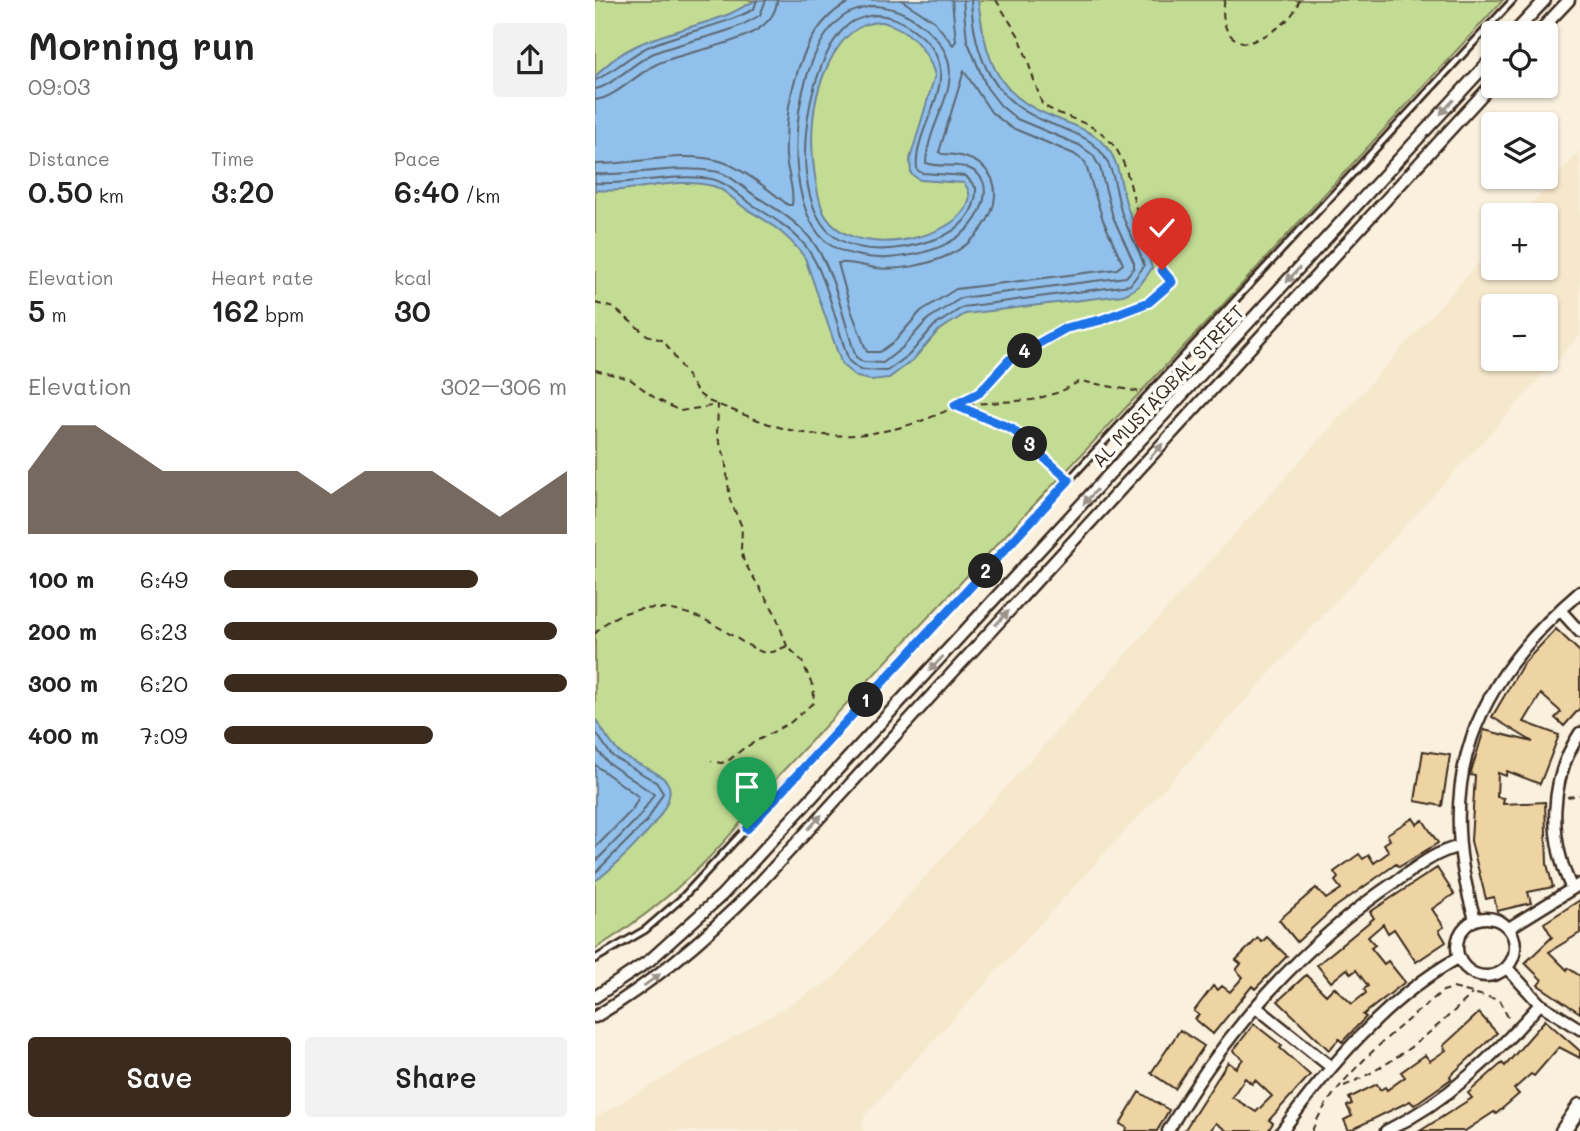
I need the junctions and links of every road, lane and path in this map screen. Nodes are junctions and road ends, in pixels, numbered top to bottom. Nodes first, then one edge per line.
1 (996, 0) edge
2 (1225, 0) edge
3 (1299, 0) edge
4 (1513, 0) edge
5 (1545, 0) edge
6 (1569, 0) edge
7 (1525, 21) edge
8 (1549, 21) edge
9 (1481, 70) edge
10 (1481, 96) edge
11 (595, 303) edge
12 (595, 370) edge
13 (1149, 394) junction
14 (717, 405) junction
15 (955, 405) junction
16 (1069, 480) junction
17 (1580, 592) edge
18 (1560, 610) junction
19 (1580, 632) edge
20 (595, 634) edge
21 (787, 646) junction
22 (1580, 733) edge
23 (711, 761) dead end
24 (1458, 847) junction
25 (1576, 886) edge
26 (1475, 919) junction
27 (1509, 928) junction
28 (1458, 958) junction
29 (595, 959) edge
30 (1507, 968) junction
31 (1473, 993) junction
32 (595, 997) edge
33 (1540, 1004) junction
34 (1256, 1007) junction
35 (595, 1017) edge
36 (1580, 1029) edge
37 (1517, 1031) junction
38 (1331, 1067) junction
39 (1340, 1087) junction
40 (1580, 1106) edge
41 (1168, 1131) edge
42 (1282, 1131) edge
43 (1313, 1131) edge
44 (1386, 1131) edge
45 (1563, 1131) edge

1 - 15 path
2 - 3 path
4 - 13 lane
5 - 7 street
6 - 8 street
9 -> 32 street, AL MUSTAQBAL STREET
35 -> 10 street, AL MUSTAQBAL STREET
11 - 14 path
12 - 14 path
13 - 15 path
13 - 16 lane
14 - 15 path
14 - 21 path
15 - 16 path
16 - 29 lane
17 - 18 street
18 - 19 street
18 - 24 street
20 - 21 path
21 - 23 path
22 - 25 street
24 - 26 street
24 - 34 street
25 - 27 street
26 - 27 street
26 - 28 street
27 - 30 street
28 - 30 street
28 - 38 street
30 - 33 street
31 - 37 path
31 - 39 path
31 - 39 path
33 - 36 street
33 - 37 street
34 - 38 street
34 - 41 street
37 - 44 street
38 - 42 street
39 - 43 path
40 - 45 street

